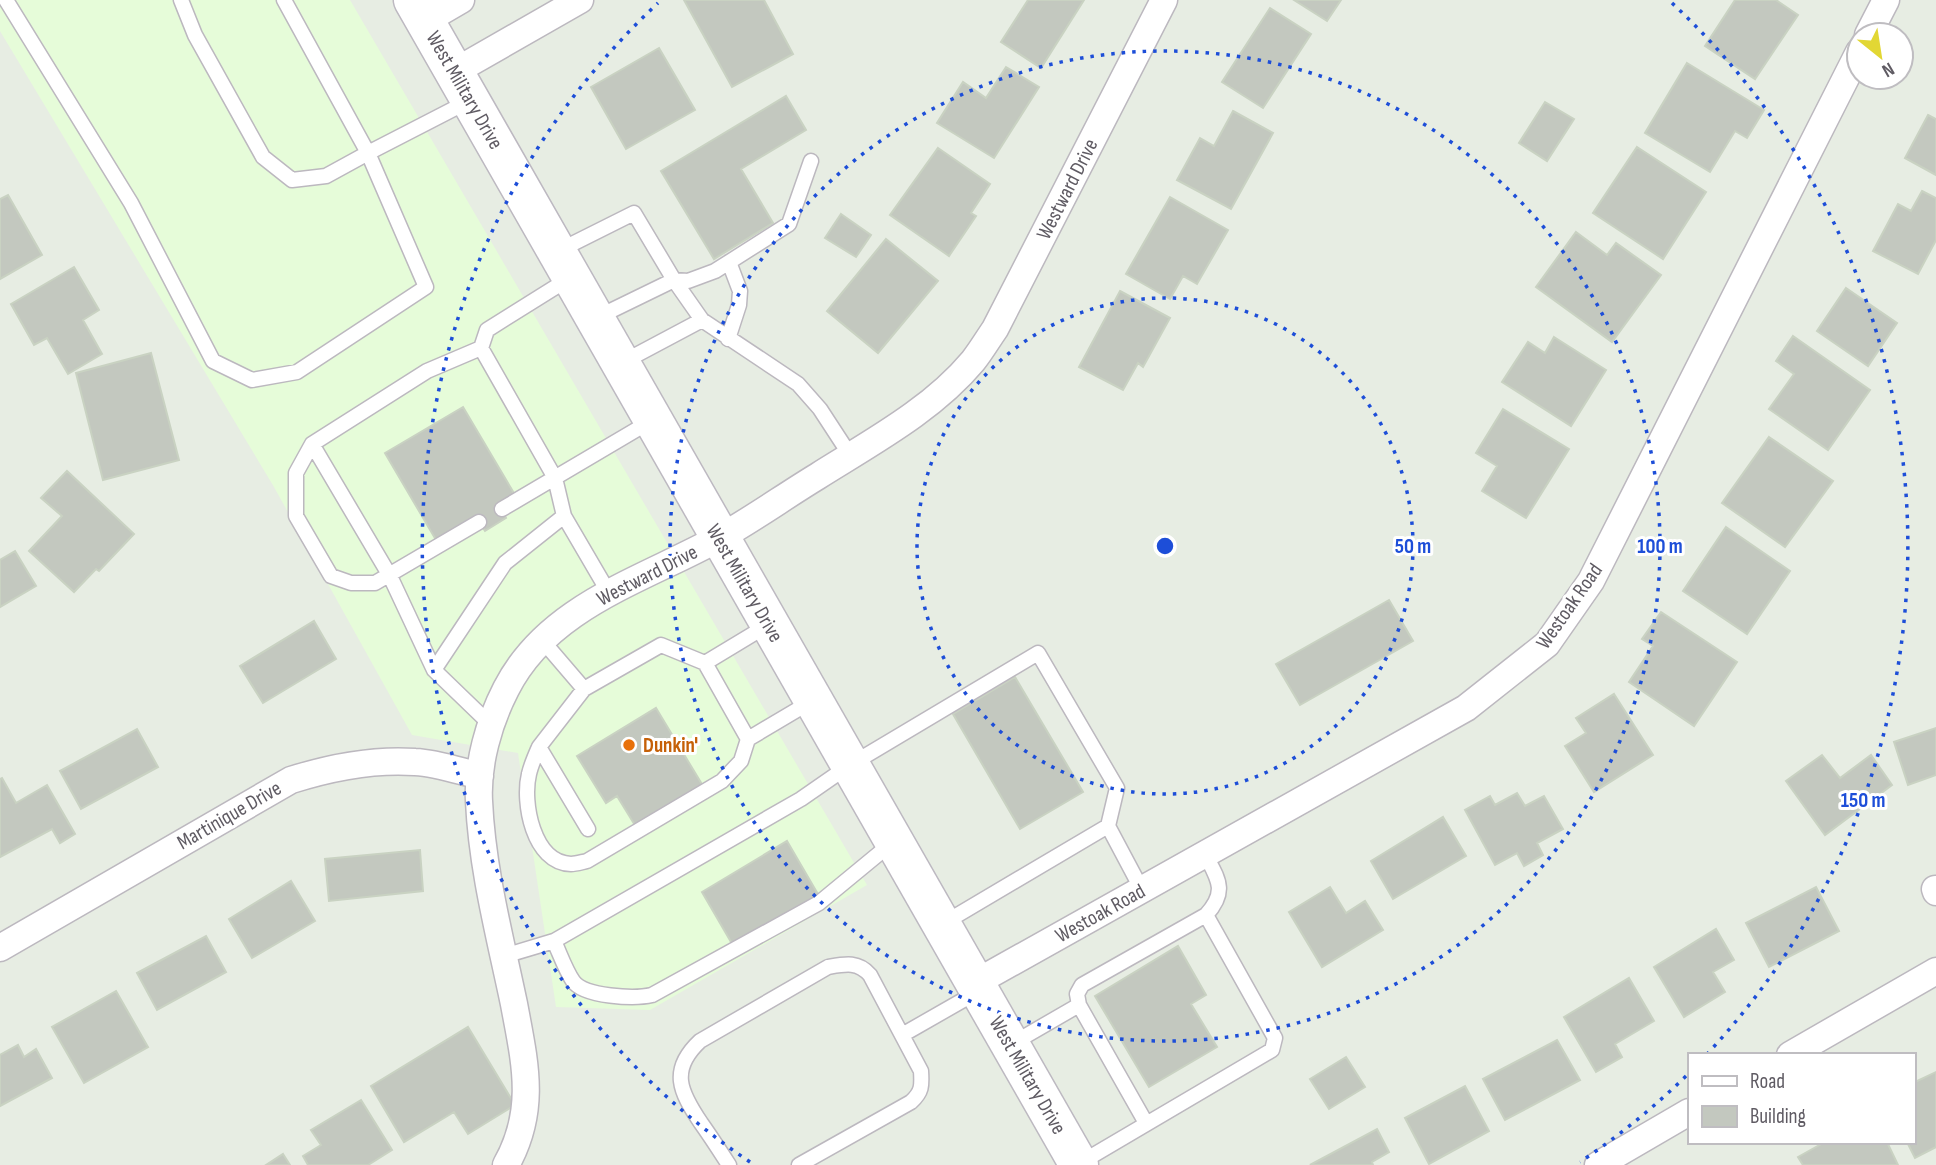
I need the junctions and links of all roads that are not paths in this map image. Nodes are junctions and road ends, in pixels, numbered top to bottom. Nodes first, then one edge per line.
1 (6, 0) edge
2 (181, 0) edge
3 (284, 0) edge
4 (461, 0) edge
5 (580, 0) edge
6 (1164, 0) edge
7 (1886, 0) edge
8 (419, 10) edge
9 (1875, 21) edge
10 (1845, 80) edge
11 (463, 86) junction
12 (368, 153) junction
13 (811, 162) dead end
14 (729, 262) junction
15 (564, 265) junction
16 (674, 280) junction
17 (595, 319) junction
18 (702, 320) junction
19 (728, 340) junction
20 (481, 348) junction
21 (621, 363) junction
22 (652, 420) junction
23 (312, 444) junction
24 (850, 455) junction
25 (555, 478) junction
26 (502, 509) dead end
27 (564, 516) junction
28 (479, 522) dead end
29 (719, 538) junction
30 (390, 576) junction
31 (609, 593) junction
32 (770, 625) junction
33 (542, 640) junction
34 (705, 663) junction
35 (435, 670) junction
36 (584, 689) junction
37 (813, 701) junction
38 (491, 725) junction
39 (748, 738) junction
40 (539, 747) junction
41 (850, 765) junction
42 (480, 776) junction
43 (1108, 826) junction
44 (588, 829) dead end
45 (894, 842) junction
46 (1205, 854) junction
47 (1142, 890) junction
48 (1206, 915) junction
49 (942, 925) junction
50 (554, 941) junction
51 (0, 948) edge
52 (504, 956) junction
53 (1936, 971) edge
54 (978, 987) junction
55 (1079, 1005) junction
56 (902, 1035) junction
57 (1010, 1045) junction
58 (1793, 1053) edge
59 (1688, 1113) edge
60 (1146, 1124) junction
61 (1079, 1164) edge
62 (506, 1165) edge
63 (729, 1165) edge
64 (799, 1165) edge
65 (1598, 1165) edge

1 - 12 lane
2 - 12 lane
3 - 12 lane
4 - 8 street
5 - 11 street
6 - 24 street, Westward Drive
7 - 9 street
8 - 11 main road, West Military Drive
10 - 46 street, Westoak Road
11 - 12 lane
11 - 15 main road, West Military Drive
13 - 14 lane
14 - 16 lane
14 - 19 lane
15 - 16 lane
15 - 17 main road, West Military Drive
15 - 20 lane
16 - 17 lane
16 - 18 lane
17 - 21 main road, West Military Drive
18 - 19 lane
18 - 21 lane
19 - 24 lane
20 - 23 lane
20 - 25 lane
21 - 22 main road, West Military Drive
22 - 25 lane
22 - 29 main road, West Military Drive
23 - 30 lane
23 - 30 lane
24 - 29 street, Westward Drive
25 - 26 lane
25 - 27 lane
27 - 31 lane
27 - 35 lane
28 - 30 lane
29 - 31 street, Westward Drive
29 - 32 main road, West Military Drive
30 - 35 lane
31 - 33 street, Westward Drive
32 - 34 lane
32 - 37 main road, West Military Drive
33 - 36 lane
33 - 38 street, Westward Drive
34 - 36 lane
34 - 39 lane
35 - 38 lane
36 - 40 lane
37 - 39 lane
37 - 41 main road, West Military Drive
38 - 42 street, Westward Drive
39 - 40 lane
40 - 44 lane
41 - 43 lane
41 - 45 main road, West Military Drive
41 - 50 lane
42 - 51 street, Martinique Drive
42 - 52 street, Westward Drive
43 - 47 lane
43 - 49 lane
45 - 49 main road, West Military Drive
45 - 50 lane
46 - 47 street, Westoak Road
46 - 48 lane
47 - 54 street, Westoak Road
48 - 55 lane
48 - 60 lane
49 - 54 main road, West Military Drive
50 - 52 lane
52 - 62 street, Westward Drive
53 - 58 street
54 - 56 lane
54 - 57 main road, West Military Drive
55 - 57 lane
55 - 60 lane
56 - 63 lane
56 - 64 lane
57 - 61 main road, West Military Drive
59 - 65 street
60 - 61 lane

